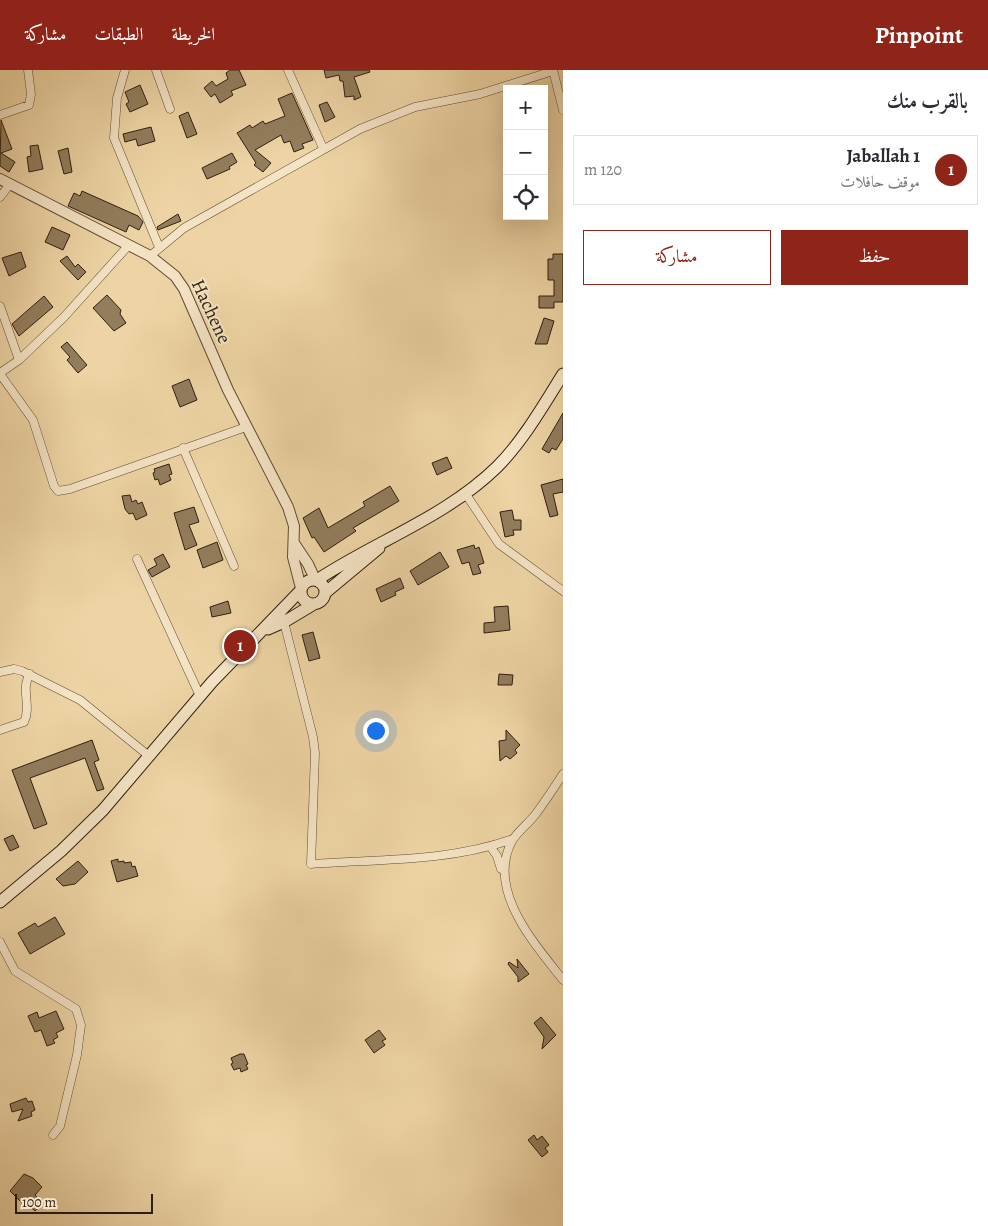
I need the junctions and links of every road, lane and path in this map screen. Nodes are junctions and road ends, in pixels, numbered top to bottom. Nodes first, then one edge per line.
1 (28, 70) edge
2 (125, 70) edge
3 (156, 70) edge
4 (288, 70) edge
5 (553, 71) edge
6 (170, 109) dead end
7 (563, 110) edge
8 (0, 115) edge
9 (323, 148) junction
10 (5, 182) edge
11 (0, 197) edge
12 (128, 246) junction
13 (159, 247) junction
14 (150, 256) junction
15 (0, 306) edge
16 (19, 360) junction
17 (0, 374) edge
18 (563, 374) edge
19 (246, 427) junction
20 (183, 448) junction
21 (465, 493) junction
22 (385, 542) junction
23 (294, 544) junction
24 (136, 559) dead end
25 (234, 566) dead end
26 (316, 580) junction
27 (301, 590) junction
28 (563, 590) edge
29 (325, 593) junction
30 (314, 604) junction
31 (283, 617) junction
32 (0, 672) edge
33 (30, 674) junction
34 (200, 696) junction
35 (0, 730) edge
36 (149, 756) junction
37 (563, 774) edge
38 (514, 838) junction
39 (490, 846) junction
40 (503, 877) junction
41 (0, 902) edge
42 (0, 942) edge
43 (563, 980) edge
44 (53, 1135) dead end

1 - 8 street
2 - 13 street
3 - 6 street
4 - 9 street
5 - 7 street
5 - 9 street
9 - 13 street
10 - 11 street
10 - 12 street, Hachene
12 - 14 street, Hachene
12 - 16 street
13 - 14 street
14 - 19 street, Hachene
15 - 16 street
16 - 17 street
17 - 20 street
18 - 21 main road
19 - 20 street
19 - 23 street, Hachene
20 - 25 street
21 - 22 main road
21 - 28 street
22 - 26 main road
22 - 29 main road
23 - 26 street
23 - 27 street, Hachene
24 - 34 street
26 - 27 main road
26 - 29 main road
27 - 30 main road
27 - 31 main road
29 - 30 main road
30 - 31 main road
31 - 34 main road
31 - 39 street
32 - 33 street
33 - 35 street
33 - 36 street
34 - 36 main road
36 - 41 main road
37 - 38 street
38 - 39 street
38 - 40 street
39 - 40 street
40 - 43 street
42 - 44 street

